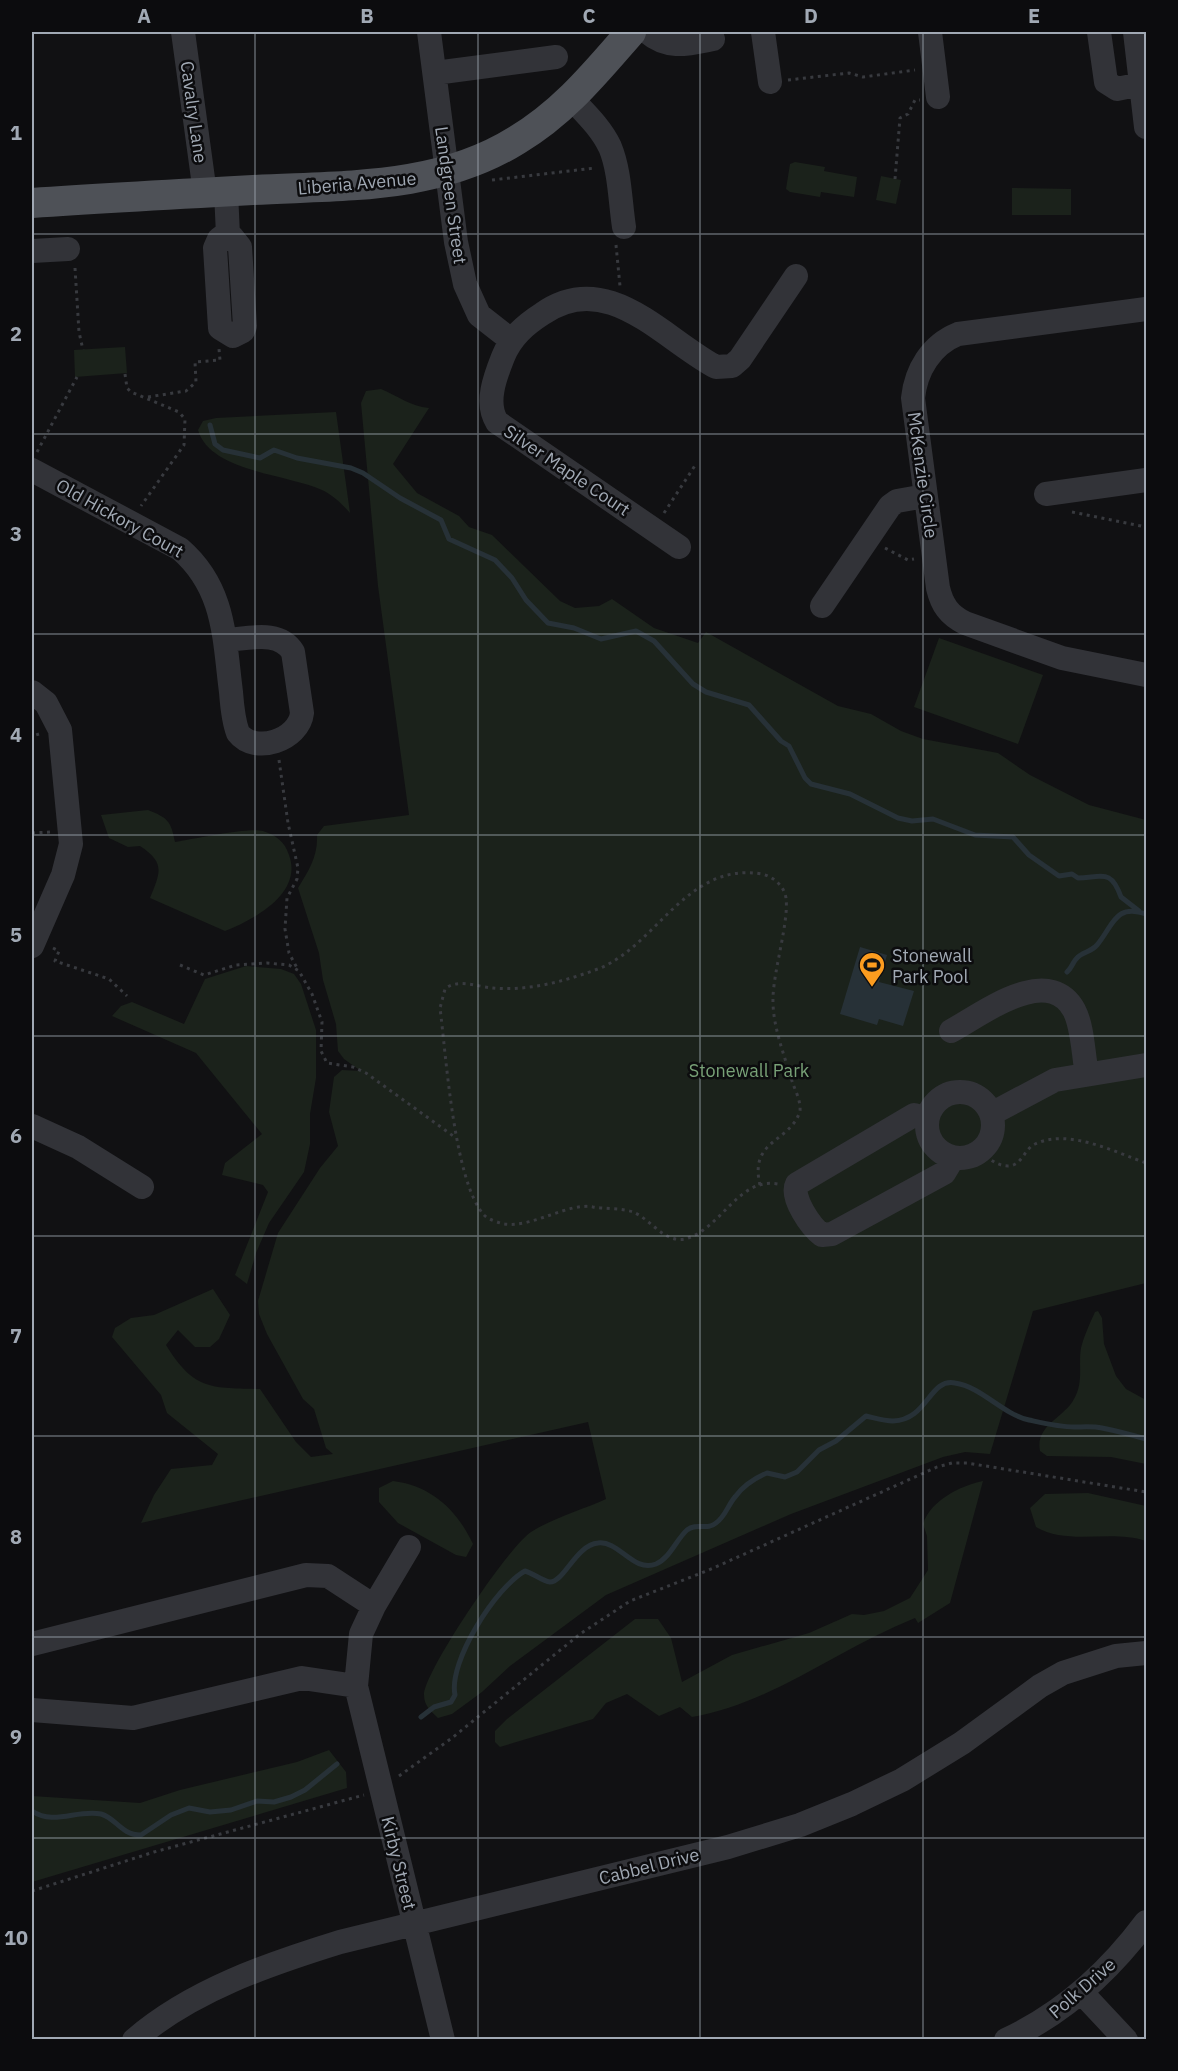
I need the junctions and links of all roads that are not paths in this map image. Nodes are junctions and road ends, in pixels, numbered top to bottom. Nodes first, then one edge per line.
1 (183, 32) edge
2 (429, 32) edge
3 (632, 32) edge
4 (647, 32) edge
5 (763, 32) edge
6 (930, 32) edge
7 (1099, 32) edge
8 (1135, 32) edge
9 (713, 39) dead end
10 (556, 57) dead end
11 (435, 74) junction
12 (770, 82) road end
13 (1143, 91) edge
14 (938, 98) road end
15 (572, 99) junction
16 (1146, 127) edge
17 (448, 172) junction
18 (216, 193) junction
19 (32, 202) edge
20 (624, 227) road end
21 (68, 249) dead end
22 (32, 251) edge
23 (796, 276) dead end
24 (1146, 309) edge
25 (226, 333) road end
26 (511, 340) junction
27 (34, 462) edge
28 (1146, 480) edge
29 (1046, 494) dead end
30 (926, 496) junction
31 (679, 547) dead end
32 (822, 606) dead end
33 (225, 640) junction
34 (1146, 675) edge
35 (32, 692) edge
36 (32, 946) edge
37 (951, 1031) dead end
38 (1146, 1065) edge
39 (1087, 1074) junction
40 (991, 1114) junction
41 (927, 1119) junction
42 (32, 1126) edge
43 (953, 1158) junction
44 (142, 1187) dead end
45 (409, 1547) dead end
46 (374, 1606) junction
47 (32, 1644) edge
48 (1146, 1653) edge
49 (356, 1686) junction
50 (32, 1710) edge
51 (1146, 1922) edge
52 (414, 1925) junction
53 (1082, 1993) junction
54 (134, 2040) edge
55 (443, 2040) edge
56 (1006, 2040) edge
57 (1126, 2040) edge

1 - 18 street, Cavalry Lane
2 - 11 street, Landgreen Street
3 - 15 main road, Liberia Avenue
4 - 9 street
5 - 12 street
6 - 14 street
7 - 13 street
8 - 13 street
10 - 11 street
11 - 17 street, Landgreen Street
13 - 16 street
15 - 17 main road, Liberia Avenue
15 - 20 street
17 - 18 main road, Liberia Avenue
17 - 26 street, Landgreen Street
18 - 19 main road, Liberia Avenue
18 - 25 street, Cavalry Lane
21 - 22 street
23 - 26 street
24 - 30 street, McKenzie Circle
26 - 31 street, Silver Maple Court
27 - 33 street, Old Hickory Court
28 - 29 street
30 - 32 street
30 - 34 street, McKenzie Circle
33 - 33 street, Old Hickory Court
35 - 36 street
37 - 39 street
38 - 39 street
39 - 40 street
40 - 41 street
40 - 43 street
41 - 43 street
41 - 43 street
42 - 44 street
45 - 46 street, Kirby Street
46 - 47 street
46 - 49 street, Kirby Street
48 - 52 street, Cabbel Drive
49 - 50 street
49 - 52 street, Kirby Street
51 - 53 street, Polk Drive
52 - 54 street, Cabbel Drive
52 - 55 street, Kirby Street
53 - 56 street, Polk Drive
53 - 57 street

